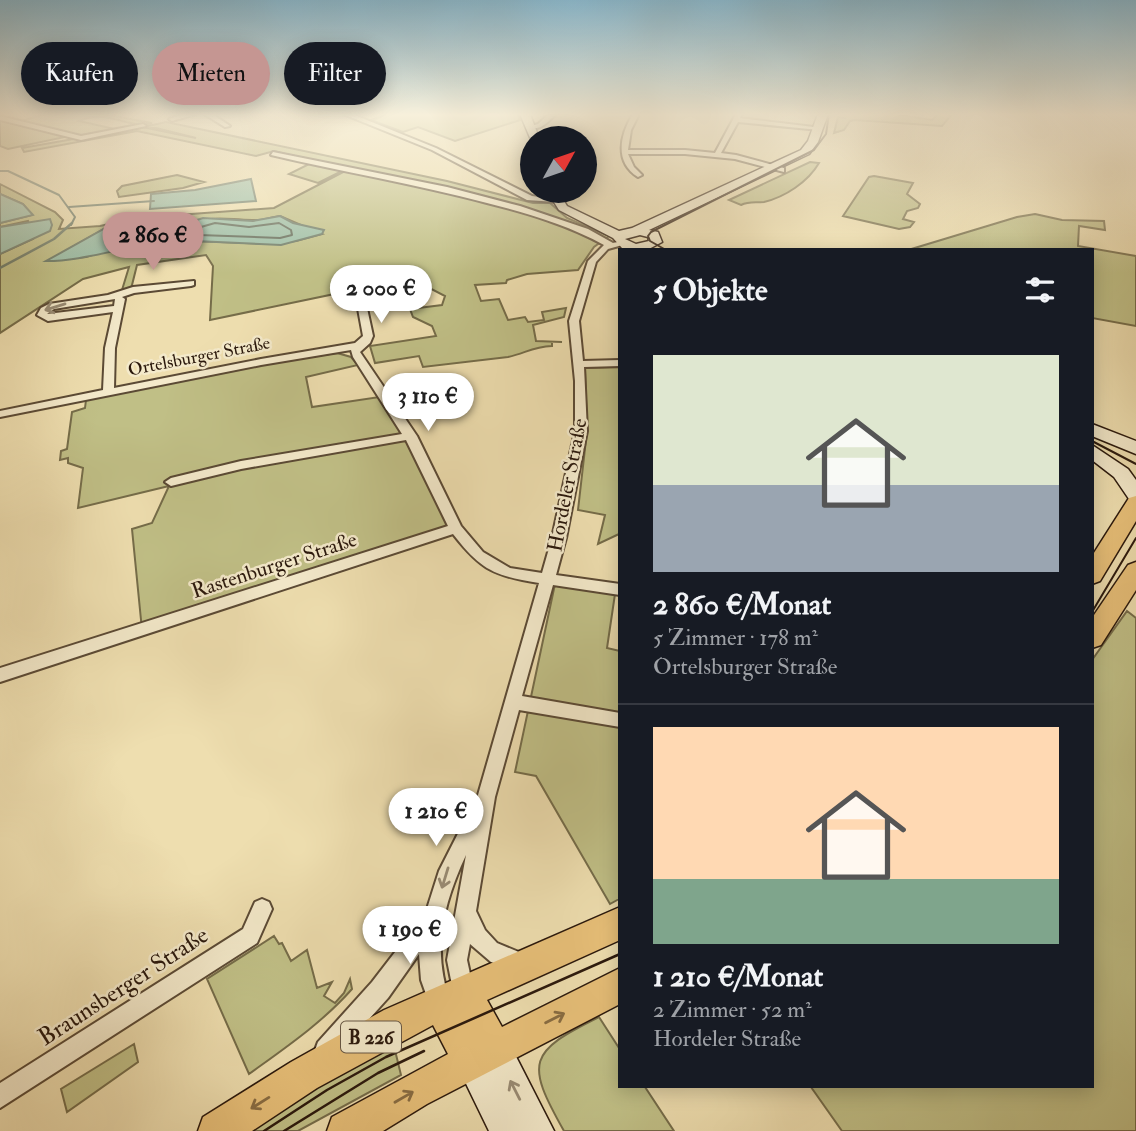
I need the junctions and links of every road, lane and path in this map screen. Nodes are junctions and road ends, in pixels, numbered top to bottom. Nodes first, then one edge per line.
1 (335, 167) edge
2 (469, 167) edge
3 (631, 167) edge
4 (770, 167) edge
5 (781, 167) edge
6 (782, 167) edge
7 (777, 169) junction
8 (638, 176) dead end
9 (520, 193) edge
10 (560, 203) edge
11 (623, 237) junction
12 (654, 245) edge
13 (191, 283) dead end
14 (359, 288) dead end
15 (121, 294) junction
16 (119, 308) junction
17 (358, 346) junction
18 (618, 363) edge
19 (579, 364) junction
20 (108, 391) junction
21 (0, 414) edge
22 (1094, 430) edge
23 (411, 436) junction
24 (1136, 448) edge
25 (1094, 451) edge
26 (1094, 452) edge
27 (1136, 467) edge
28 (171, 482) dead end
29 (1136, 494) edge
30 (1136, 503) edge
31 (456, 528) junction
32 (1136, 571) edge
33 (1094, 572) edge
34 (546, 580) junction
35 (618, 590) edge
36 (1094, 635) edge
37 (0, 675) edge
38 (513, 702) junction
39 (618, 720) edge
40 (486, 797) junction
41 (464, 907) junction
42 (262, 909) dead end
43 (433, 918) junction
44 (618, 924) edge
45 (526, 963) junction
46 (618, 986) edge
47 (452, 997) junction
48 (483, 1055) junction
49 (304, 1075) junction
50 (0, 1097) edge
51 (217, 1131) edge
52 (346, 1131) edge
53 (508, 1131) edge
54 (536, 1131) edge

1 - 11 street
2 - 9 street
3 - 8 street
4 - 7 street
5 - 7 street
6 - 7 street
7 - 11 street
7 - 12 street
10 - 11 street
11 - 12 street
11 - 12 street
11 - 19 street, Hordeler Straße
13 - 15 street
14 - 17 street
15 - 16 street, Ortelsburger Straße
15 -> 16 street
16 - 20 street, Ortelsburger Straße
17 - 20 street, Ortelsburger Straße
17 - 23 street
18 - 19 street
19 - 34 street, Hordeler Straße
20 - 21 street, Ortelsburger Straße
22 - 24 street
23 - 28 street
23 - 31 street
25 - 27 street
26 - 29 street
30 - 33 main road
31 - 34 street
31 - 37 street, Rastenburger Straße
32 - 36 main road
34 - 35 street
34 - 38 street, Hordeler Straße
38 - 39 street
38 - 40 street, Hordeler Straße
40 - 41 street, Hordeler Straße
40 -> 43 street, Hordeler Straße
41 - 45 street
41 - 47 street, Hordeler Straße
42 - 50 street, Braunsberger Straße
43 - 47 street, Hordeler Straße
43 - 49 street, Hordeler Straße
44 - 45 main road, B 226
45 - 47 main road, B 226
48 -> 46 main road
47 - 48 main road
47 - 49 main road, B 226
52 -> 48 main road
48 - 53 street
54 -> 48 street
49 -> 51 main road, B 226

